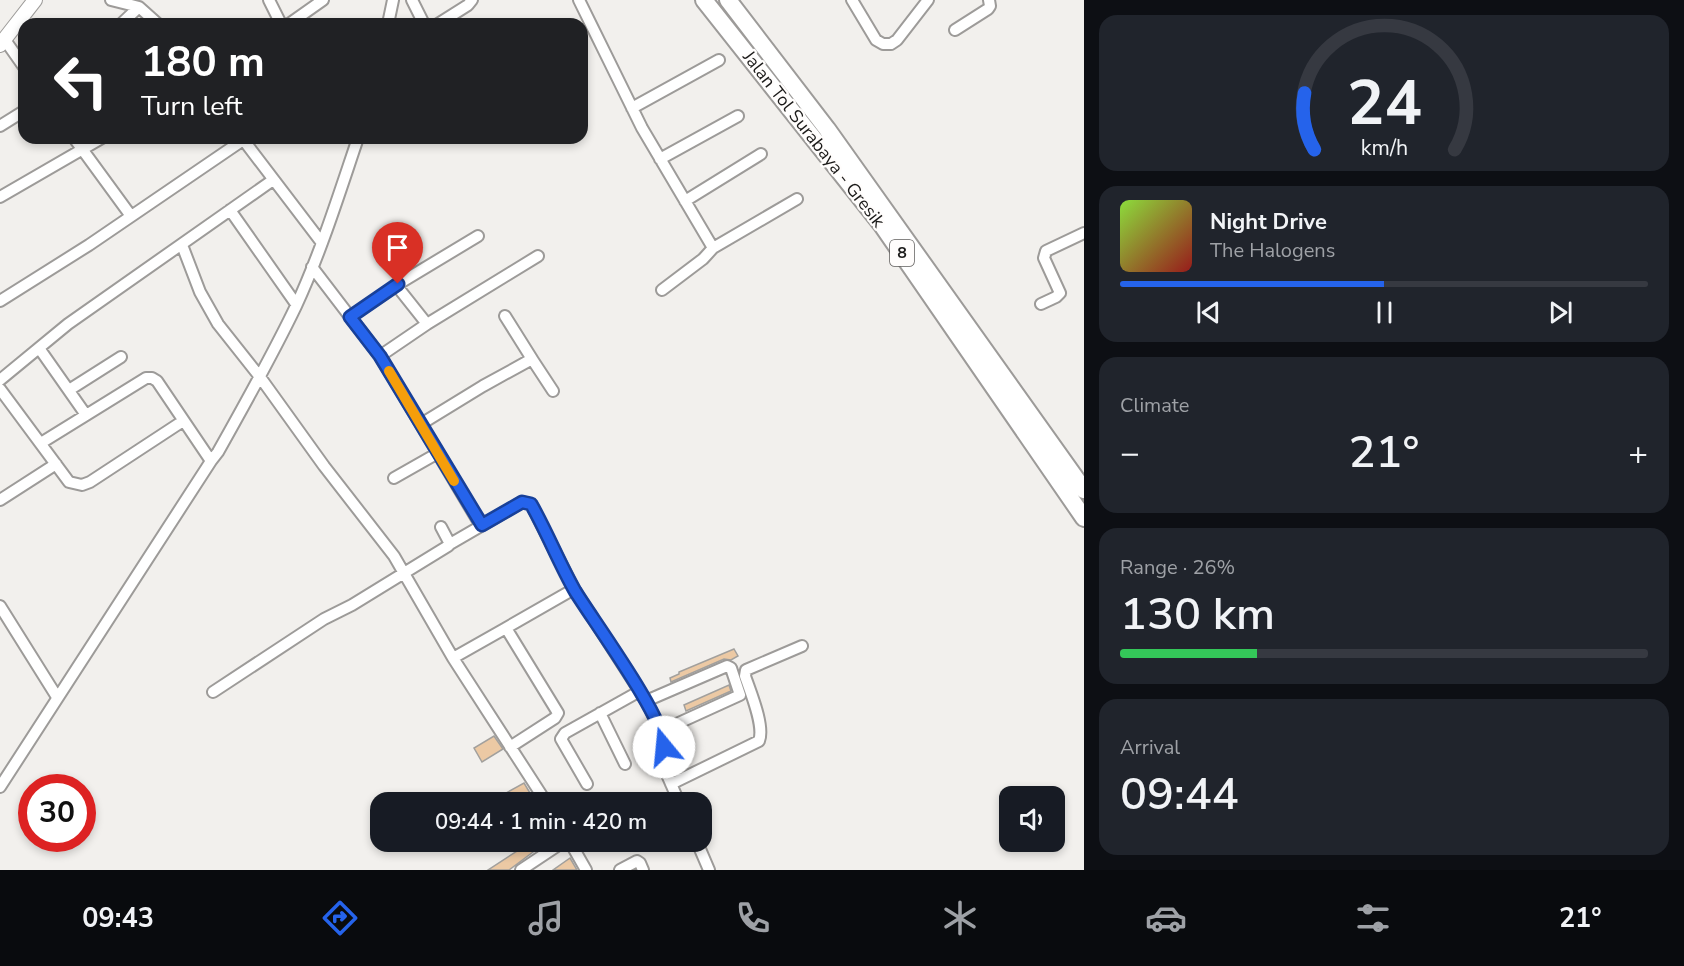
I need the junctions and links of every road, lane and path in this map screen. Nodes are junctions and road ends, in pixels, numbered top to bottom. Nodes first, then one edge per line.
1 (35, 0) edge
2 (111, 0) edge
3 (269, 0) edge
4 (322, 0) edge
5 (393, 0) edge
6 (412, 0) edge
7 (472, 0) edge
8 (579, 0) edge
9 (704, 0) edge
10 (728, 0) edge
11 (852, 0) edge
12 (928, 0) edge
13 (990, 0) edge
14 (139, 7) junction
15 (21, 18) edge
16 (128, 18) edge
17 (151, 18) edge
18 (277, 18) edge
19 (297, 18) edge
20 (389, 18) edge
21 (421, 18) edge
22 (447, 18) edge
23 (588, 18) edge
24 (588, 18) edge
25 (18, 22) edge
26 (955, 30) dead end
27 (2, 43) edge
28 (18, 60) edge
29 (719, 60) dead end
30 (632, 108) junction
31 (18, 115) edge
32 (738, 116) dead end
33 (0, 126) edge
34 (79, 144) edge
35 (91, 144) edge
36 (235, 144) edge
37 (246, 144) edge
38 (356, 144) edge
39 (82, 149) junction
40 (761, 154) dead end
41 (660, 159) junction
42 (273, 180) junction
43 (0, 197) edge
44 (797, 199) dead end
45 (685, 201) junction
46 (230, 210) junction
47 (131, 216) junction
48 (1084, 233) edge
49 (478, 236) dead end
50 (322, 243) junction
51 (182, 245) junction
52 (713, 248) junction
53 (538, 256) dead end
54 (312, 267) junction
55 (396, 285) junction
56 (662, 290) dead end
57 (0, 302) edge
58 (296, 304) junction
59 (1041, 304) dead end
60 (506, 316) dead end
61 (350, 317) junction
62 (427, 324) junction
63 (39, 348) junction
64 (380, 356) junction
65 (120, 357) dead end
66 (532, 359) junction
67 (260, 377) junction
68 (0, 380) edge
69 (0, 389) edge
70 (69, 390) junction
71 (553, 392) dead end
72 (86, 415) junction
73 (183, 421) junction
74 (421, 424) junction
75 (41, 443) junction
76 (438, 453) junction
77 (211, 461) junction
78 (56, 464) junction
79 (394, 478) dead end
80 (1084, 490) edge
81 (0, 500) edge
82 (1084, 518) edge
83 (482, 525) junction
84 (441, 527) dead end
85 (450, 543) junction
86 (404, 573) junction
87 (574, 589) junction
88 (0, 606) edge
89 (506, 628) junction
90 (802, 646) dead end
91 (453, 658) junction
92 (639, 691) junction
93 (213, 692) dead end
94 (57, 697) junction
95 (646, 701) junction
96 (600, 713) junction
97 (661, 731) junction
98 (510, 747) junction
99 (625, 764) dead end
100 (586, 784) dead end
101 (671, 784) junction
102 (0, 787) edge
103 (539, 792) edge
104 (675, 792) edge
105 (548, 852) edge
106 (576, 852) edge
107 (701, 852) edge
108 (521, 870) edge
109 (586, 870) edge
110 (620, 870) edge
111 (643, 870) edge
112 (709, 870) edge

1 - 15 main road
2 - 14 street
3 - 18 street
4 - 19 street
5 - 20 street
6 - 21 street
7 - 22 street
8 - 23 street
9 - 82 highway, Jalan Tol Surabaya - Gresik / 8
10 - 80 highway, Jalan Tol Surabaya - Gresik / 8
11 - 12 street
13 - 26 street
14 - 16 street
14 - 17 street
24 - 30 street
25 - 27 main road
27 - 28 street
29 - 30 street
30 - 41 street
31 - 33 street
32 - 41 street
34 - 39 street
35 - 39 street
36 - 47 street
37 - 42 street
38 - 50 street
39 - 43 street
39 - 47 street
40 - 45 street
41 - 45 street
42 - 46 street
42 - 50 street
44 - 52 street
45 - 52 street
46 - 51 street
46 - 58 street
47 - 57 street
48 - 59 street
49 - 55 street
50 - 54 street
51 - 63 street
51 - 67 street
52 - 56 street
53 - 62 street
54 - 58 street
54 - 61 street
55 - 61 street
55 - 62 street
58 - 67 street
60 - 66 street
61 - 64 street
62 - 64 street
63 - 68 street
63 - 70 street
64 - 74 street
65 - 70 street
66 - 71 street
66 - 74 street
67 - 77 street
67 - 86 street
69 - 75 street
70 - 72 street
72 - 73 street
72 - 75 street
73 - 77 street
73 - 78 street
74 - 76 street
75 - 78 street
76 - 79 street
76 - 83 street
77 - 94 street
78 - 81 street
83 - 85 street
83 - 87 street
84 - 85 street
85 - 86 street
86 - 91 street
86 - 93 street
87 - 89 street
87 - 92 street
88 - 94 street
89 - 91 street
89 - 98 street
90 - 101 street
91 - 98 street
92 - 95 street
92 - 96 street
94 - 102 street
95 - 97 street
95 - 97 street
96 - 99 street
96 - 100 street
97 - 101 street
98 - 103 street
101 - 104 street
105 - 108 street
106 - 109 street
107 - 112 street
110 - 111 street

